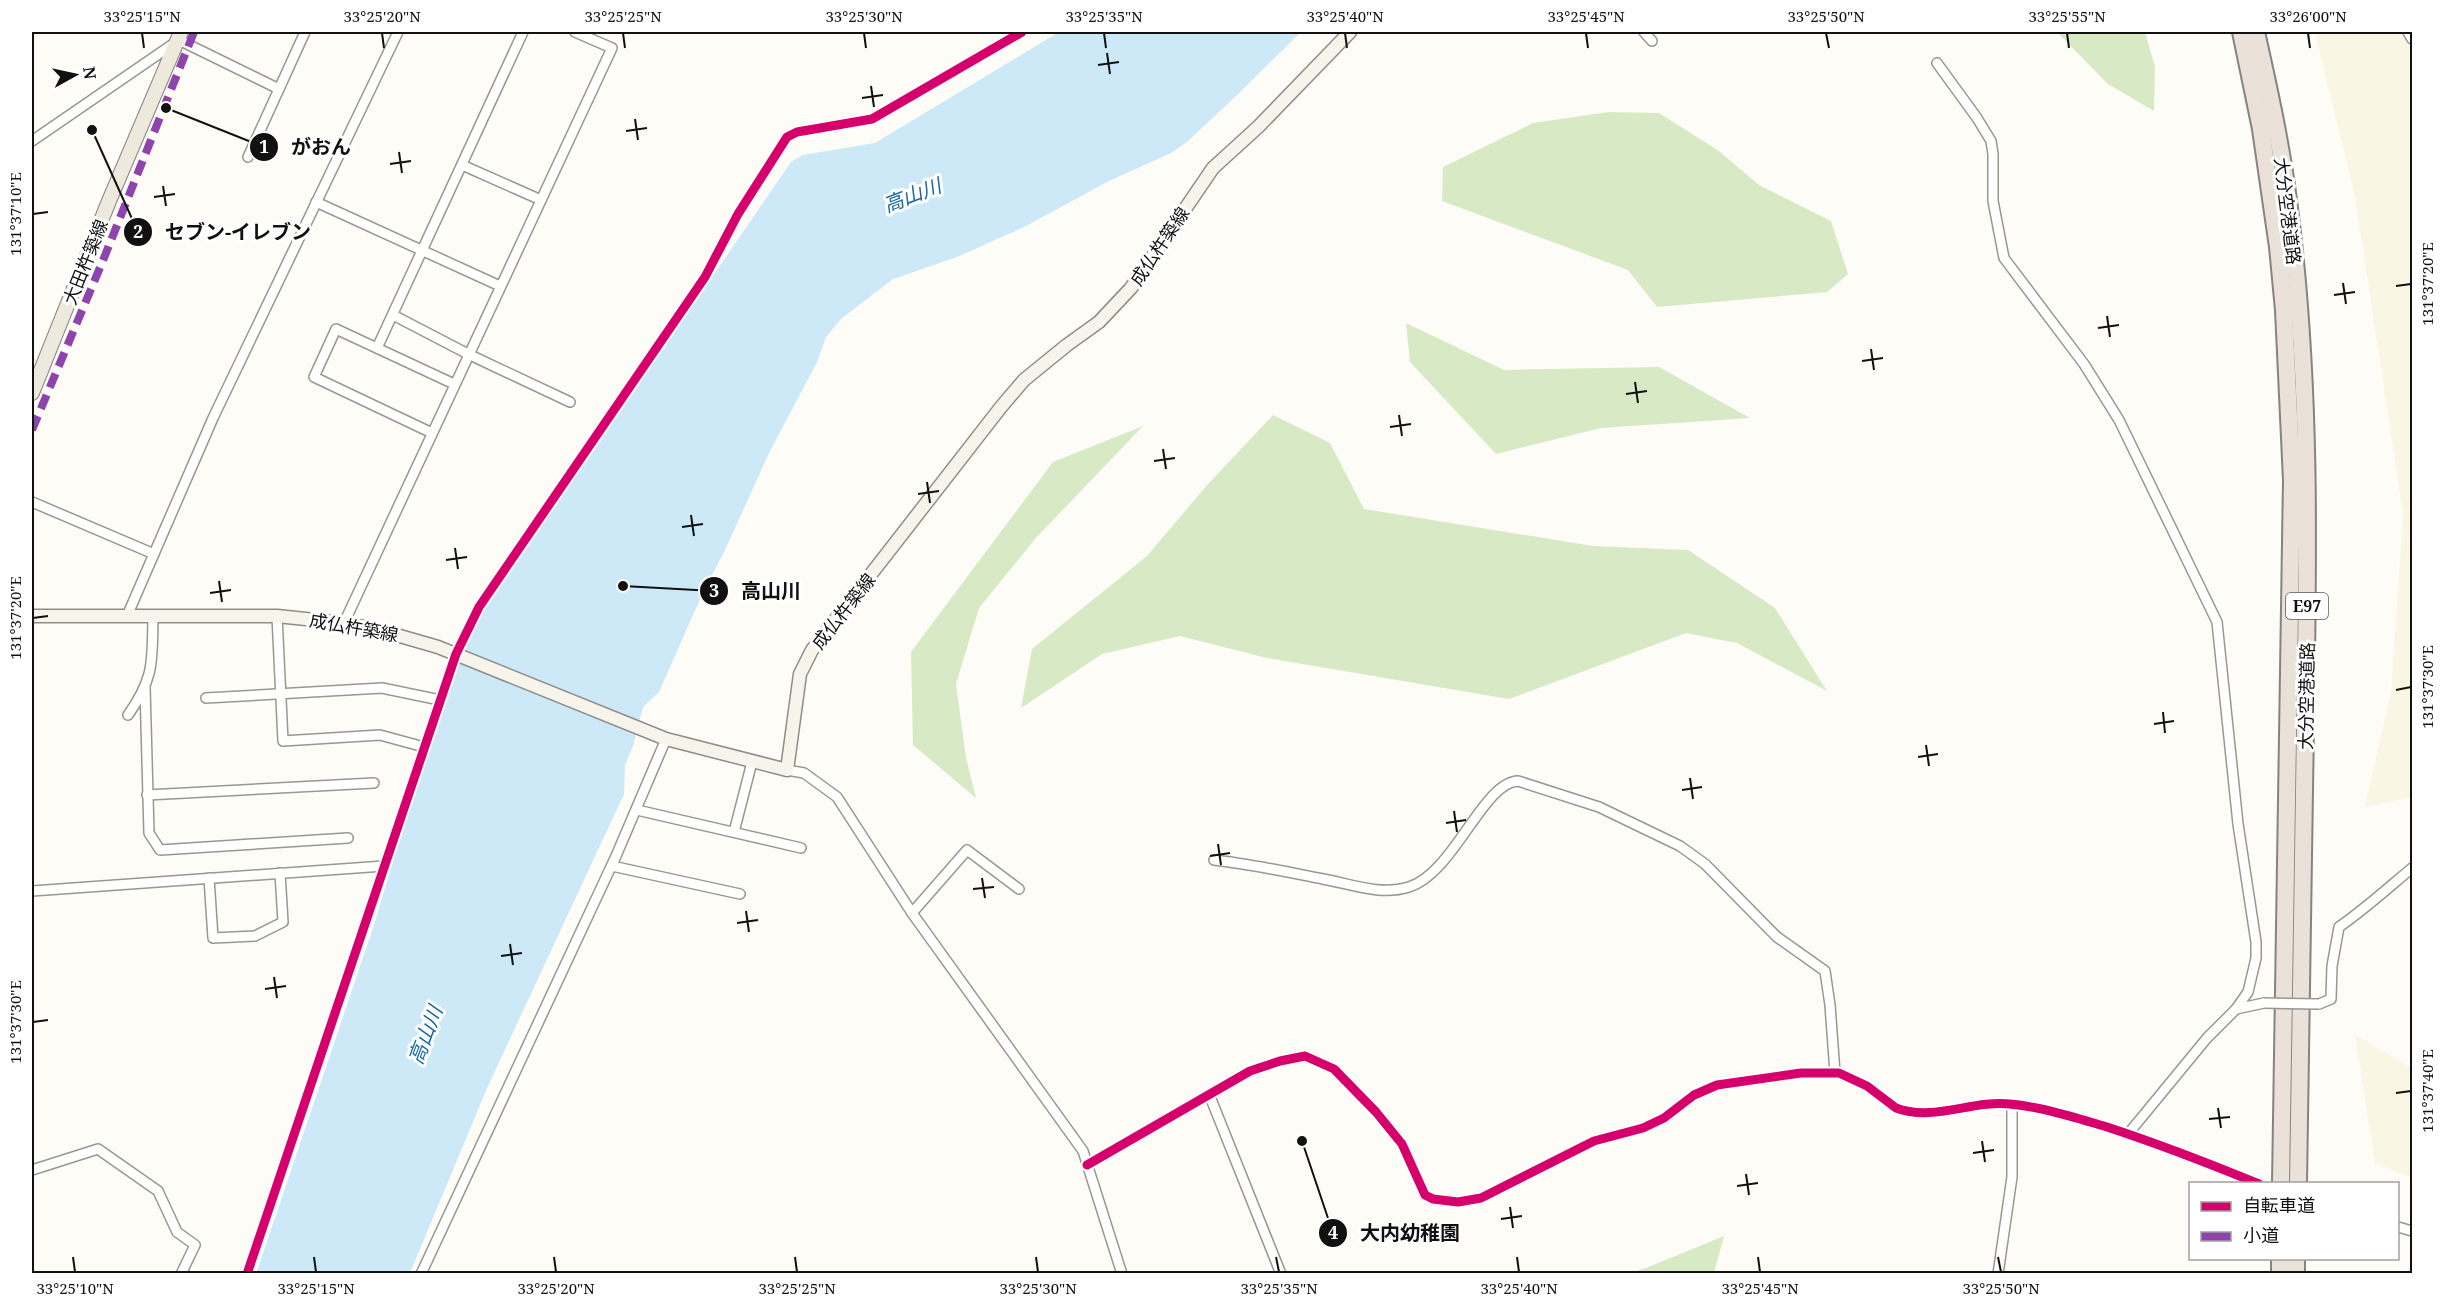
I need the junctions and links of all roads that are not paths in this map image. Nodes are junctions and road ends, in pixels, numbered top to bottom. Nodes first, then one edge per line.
1 (305, 32) edge
2 (398, 32) edge
3 (523, 32) edge
4 (575, 32) edge
5 (1022, 32) edge
6 (1350, 32) edge
7 (1644, 32) edge
8 (2241, 32) edge
9 (2256, 32) edge
10 (2408, 32) edge
11 (180, 36) edge
12 (2412, 39) edge
13 (1652, 41) dead end
14 (1937, 63) dead end
15 (279, 88) junction
16 (32, 141) edge
17 (248, 157) dead end
18 (462, 165) junction
19 (541, 200) junction
20 (316, 202) junction
21 (422, 251) junction
22 (500, 286) junction
23 (393, 315) junction
24 (377, 348) junction
25 (468, 354) junction
26 (454, 384) junction
27 (32, 393) edge
28 (570, 402) dead end
29 (432, 433) junction
30 (32, 502) edge
31 (154, 554) junction
32 (32, 615) edge
33 (277, 615) junction
34 (128, 616) junction
35 (153, 616) junction
36 (344, 623) junction
37 (456, 654) junction
38 (145, 687) junction
39 (280, 695) junction
40 (206, 698) dead end
41 (440, 700) junction
42 (128, 715) dead end
43 (666, 739) junction
44 (424, 747) junction
45 (752, 762) junction
46 (787, 770) junction
47 (374, 783) dead end
48 (147, 795) junction
49 (637, 810) junction
50 (734, 832) junction
51 (348, 838) dead end
52 (801, 848) dead end
53 (1214, 860) dead end
54 (384, 866) junction
55 (612, 866) junction
56 (2412, 868) edge
57 (280, 873) junction
58 (209, 878) junction
59 (1018, 889) dead end
60 (32, 891) edge
61 (740, 894) dead end
62 (912, 913) junction
63 (2236, 1009) junction
64 (1835, 1073) junction
65 (1209, 1094) junction
66 (2012, 1104) junction
67 (2128, 1134) junction
68 (1087, 1165) junction
69 (32, 1170) edge
70 (2254, 1182) edge
71 (2282, 1182) edge
72 (2298, 1182) edge
73 (185, 1274) edge
74 (247, 1274) edge
75 (421, 1274) edge
76 (1122, 1274) edge
77 (1281, 1274) edge
78 (1998, 1274) edge

1 - 15 street
2 - 20 street
3 - 18 street
4 - 19 street
5 - 37 street
6 - 46 main road, 成仏杵築線
7 - 13 street
8 - 71 highway, 大分空港道路 / E97
9 - 72 highway, 大分空港道路 / E97
10 - 12 street
11 - 15 street
11 - 16 street
11 - 27 main road, 大田杵築線
14 - 63 street
15 - 17 street
18 - 19 street
18 - 21 street
19 - 22 street
20 - 21 street
20 - 31 street
21 - 22 street
21 - 23 street
22 - 25 street
23 - 24 street
23 - 25 street
24 - 26 street
24 - 29 street
25 - 26 street
25 - 28 street
26 - 29 street
29 - 36 street
30 - 31 street
31 - 34 street
32 - 34 main road, 成仏杵築線
33 - 35 main road, 成仏杵築線
33 - 36 main road, 成仏杵築線
33 - 39 street
34 - 35 main road, 成仏杵築線
35 - 38 street
36 - 37 main road, 成仏杵築線
37 - 41 street
37 - 43 main road, 成仏杵築線
38 - 42 street
38 - 48 street
39 - 40 street
39 - 41 street
39 - 44 street
41 - 44 street
43 - 45 main road, 成仏杵築線
43 - 49 street
44 - 54 street
45 - 46 main road, 成仏杵築線
45 - 50 street
46 - 62 street
47 - 48 street
48 - 51 street
49 - 50 street
49 - 55 street
50 - 52 street
53 - 64 street
54 - 57 street
54 - 74 street
55 - 61 street
55 - 75 street
56 - 63 street, bridge
57 - 58 street
57 - 58 street
58 - 60 street
59 - 62 street
62 - 68 street
63 - 67 street
64 - 65 street
64 - 66 street
65 - 68 street
65 - 77 street
66 - 67 street
66 - 78 street
67 - 70 street
68 - 76 street
69 - 73 street

